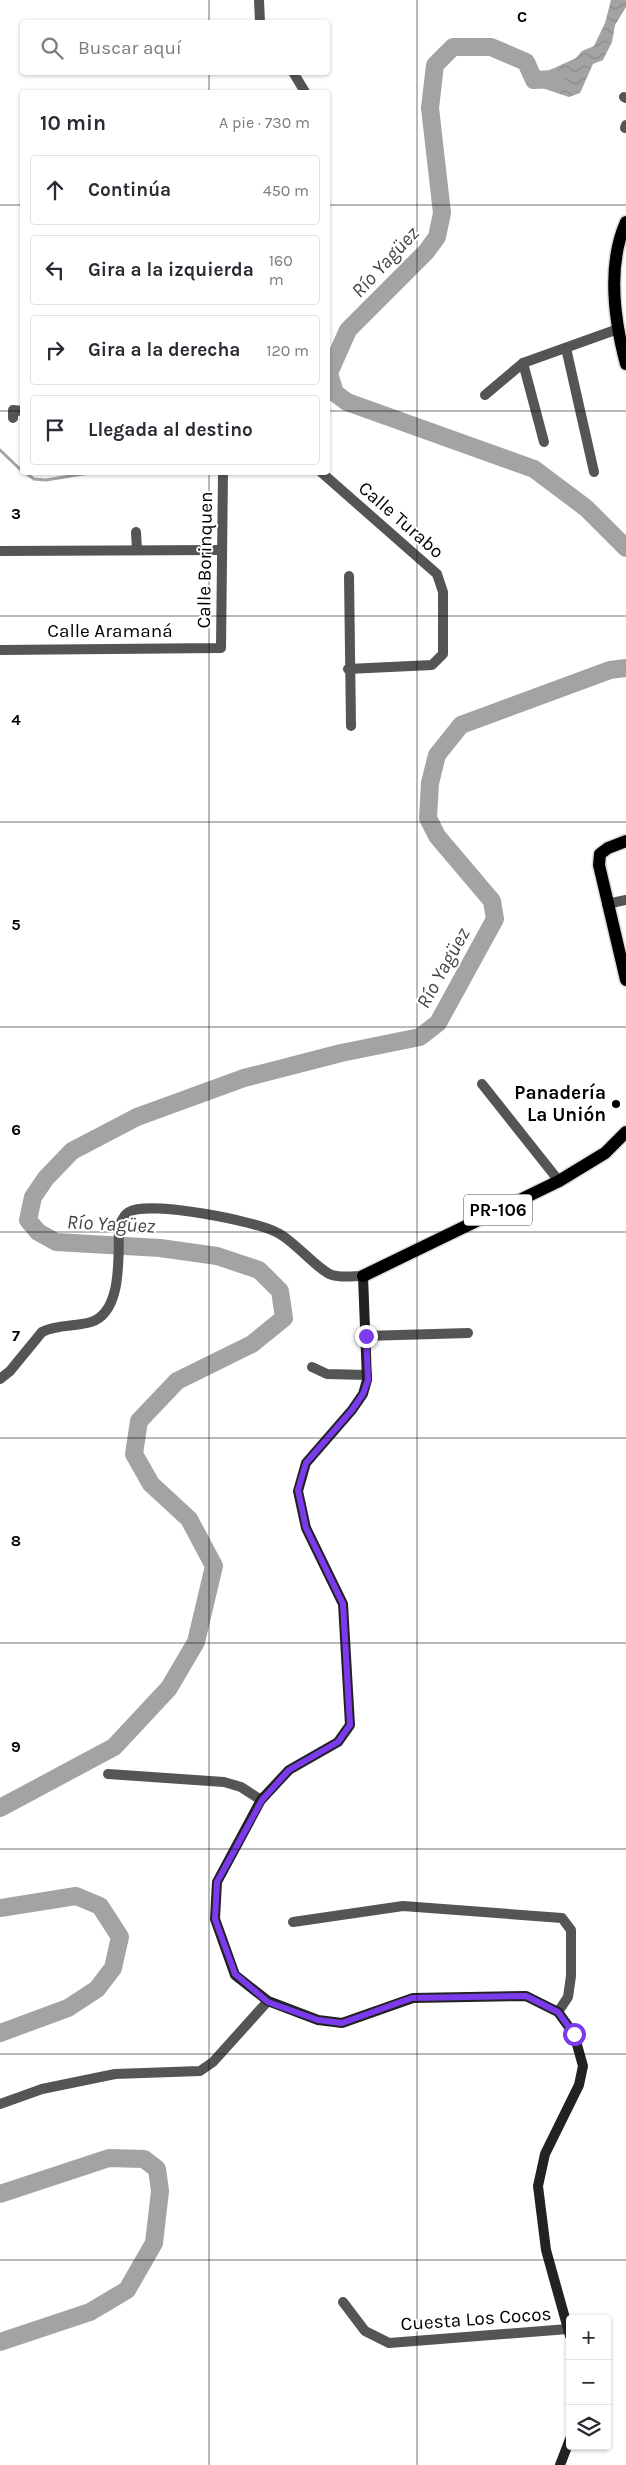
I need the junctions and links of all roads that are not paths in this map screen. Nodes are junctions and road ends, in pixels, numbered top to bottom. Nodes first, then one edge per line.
1 (259, 1) edge
2 (260, 20) edge
3 (295, 75) edge
4 (304, 90) edge
5 (626, 222) edge
6 (618, 329) junction
7 (566, 348) junction
8 (524, 364) junction
9 (626, 364) edge
10 (485, 395) dead end
11 (20, 411) edge
12 (13, 418) dead end
13 (544, 442) dead end
14 (594, 472) dead end
15 (224, 475) edge
16 (324, 475) edge
17 (136, 532) dead end
18 (137, 550) junction
19 (222, 550) junction
20 (0, 551) edge
21 (348, 576) dead end
22 (221, 648) joint
23 (0, 650) edge
24 (348, 669) junction
25 (351, 726) dead end
26 (626, 841) edge
27 (626, 900) edge
28 (606, 904) junction
29 (626, 980) edge
30 (482, 1084) dead end
31 (626, 1132) edge
32 (559, 1181) junction
33 (363, 1276) junction
34 (468, 1333) dead end
35 (366, 1336) junction
36 (312, 1367) dead end
37 (367, 1375) junction
38 (0, 1379) edge
39 (108, 1774) dead end
40 (262, 1800) junction
41 (293, 1922) dead end
42 (268, 2002) junction
43 (558, 2012) junction
44 (0, 2104) edge
45 (344, 2302) dead end
46 (566, 2322) edge
47 (566, 2333) edge
48 (566, 2449) edge
49 (560, 2465) edge

1 - 2 street
3 - 4 street
5 - 6 main road
6 - 7 street
6 - 9 main road
7 - 8 street
7 - 14 street
8 - 10 street
8 - 13 street
11 - 12 street
15 - 19 street, Calle Borinquen
16 - 24 street, Calle Turabo
17 - 18 street
18 - 19 street
18 - 20 street
19 - 22 street, Calle Borinquen
21 - 24 street
22 - 23 street, Calle Aramaná
24 - 25 street
26 - 28 main road
27 - 28 street
28 - 29 main road
30 - 32 street
31 - 32 main road, PR-106
32 - 33 main road, PR-106
33 - 35 main road
33 - 38 street
34 - 35 street
35 - 37 main road
36 - 37 street
37 - 40 main road
39 - 40 street
40 - 42 main road
41 - 43 street
42 - 43 main road
42 - 44 street
43 - 46 main road
45 - 47 street, Cuesta Los Cocos
48 - 49 main road

